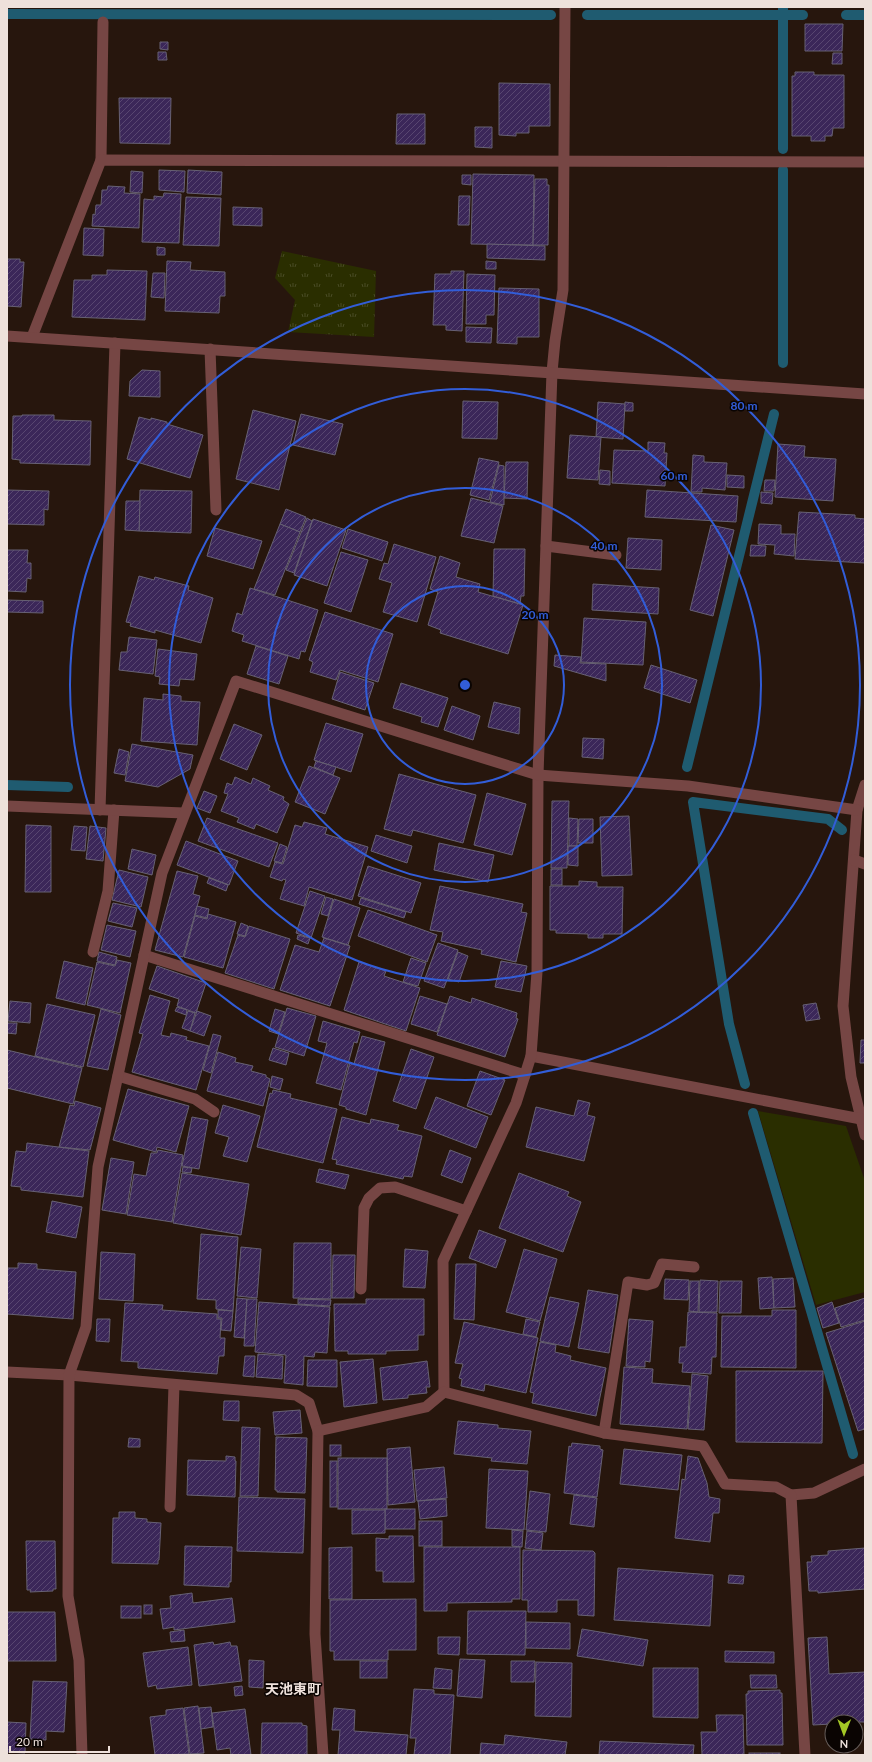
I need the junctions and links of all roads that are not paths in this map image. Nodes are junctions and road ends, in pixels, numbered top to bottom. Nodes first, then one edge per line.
1 (565, 7) edge
2 (103, 22) dead end
3 (101, 160) junction
4 (564, 161) junction
5 (865, 162) edge
6 (7, 336) edge
7 (32, 337) junction
8 (115, 343) junction
9 (210, 349) junction
10 (552, 372) junction
11 (865, 394) edge
12 (216, 510) dead end
13 (546, 546) junction
14 (616, 555) dead end
15 (538, 775) junction
16 (865, 785) edge
17 (7, 806) edge
18 (100, 810) junction
19 (114, 810) junction
20 (857, 810) junction
21 (184, 813) junction
22 (854, 860) junction
23 (865, 864) edge
24 (93, 952) dead end
25 (144, 955) junction
26 (531, 1056) junction
27 (525, 1075) junction
28 (118, 1076) junction
29 (214, 1112) dead end
30 (861, 1119) junction
31 (865, 1135) edge
32 (466, 1211) junction
33 (694, 1267) dead end
34 (361, 1289) dead end
35 (7, 1372) edge
36 (69, 1376) junction
37 (174, 1385) junction
38 (444, 1392) junction
39 (318, 1431) junction
40 (604, 1433) junction
41 (865, 1469) edge
42 (791, 1495) junction
43 (170, 1507) dead end
44 (82, 1755) edge
45 (323, 1755) edge
46 (805, 1755) edge

1 - 4 street
2 - 3 street
3 - 4 street
3 - 7 street
4 - 5 street
4 - 10 street
6 - 7 street
7 - 8 street
8 - 9 street
8 - 18 street
9 - 10 street
9 - 12 street
10 - 11 street
10 - 13 street
13 - 14 street
13 - 15 street
15 - 20 street
15 - 21 street
15 - 26 street
16 - 20 street
17 - 18 street
18 - 19 street
19 - 21 street
19 - 24 street
20 - 22 street
21 - 25 street
22 - 23 street
22 - 30 street
25 - 27 street
25 - 28 street
26 - 27 street
26 - 30 street
27 - 32 street
28 - 29 street
28 - 36 street
30 - 31 street
32 - 34 street
32 - 38 street
33 - 40 street
35 - 36 street
36 - 37 street
36 - 44 street
37 - 39 street
37 - 43 street
38 - 39 street
38 - 40 street
39 - 45 street
40 - 42 street
41 - 42 street
42 - 46 street

